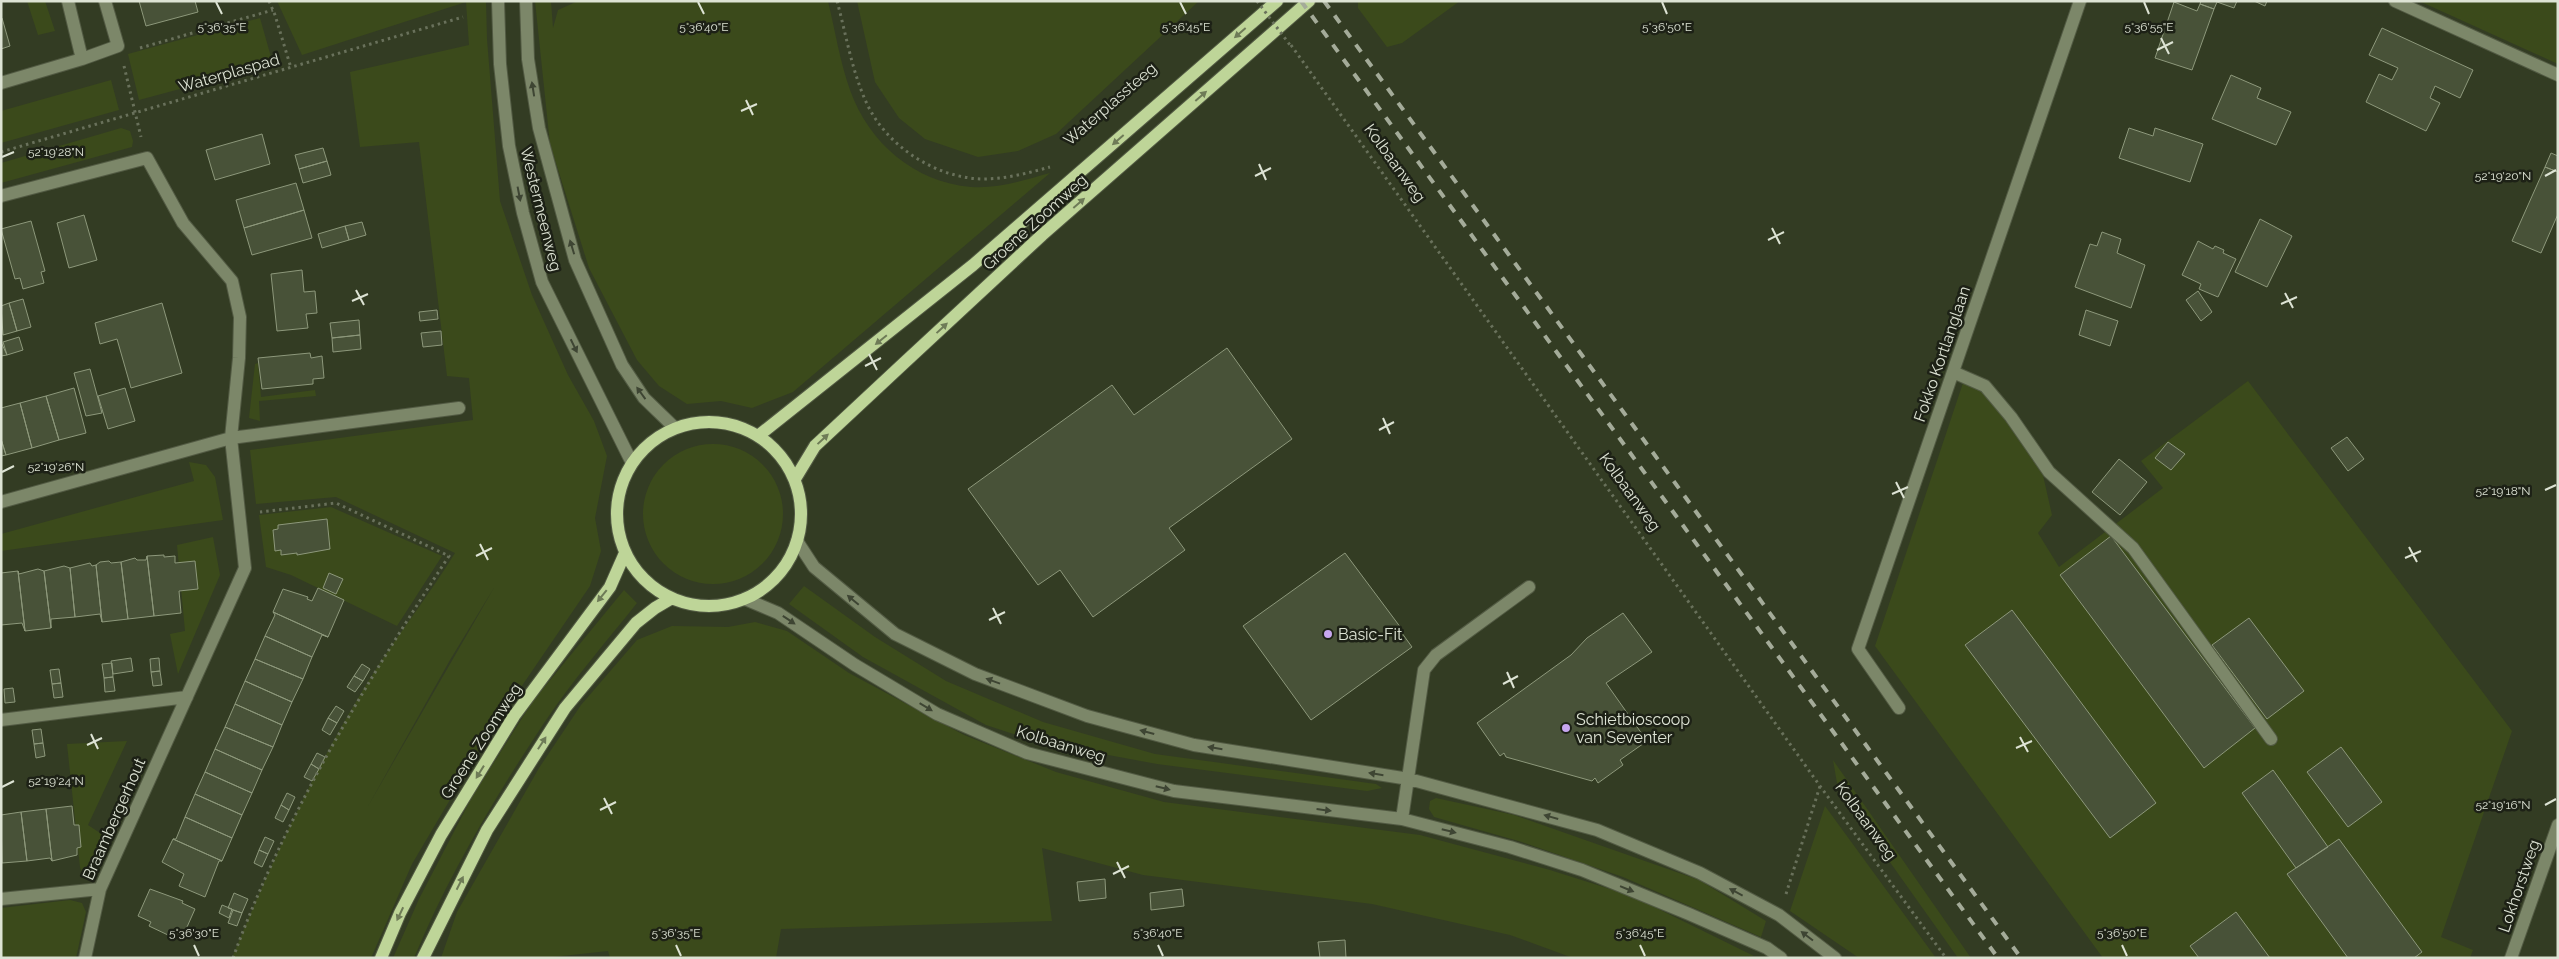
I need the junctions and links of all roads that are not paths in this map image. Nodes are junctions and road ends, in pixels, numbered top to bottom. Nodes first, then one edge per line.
1 (68, 1) edge
2 (105, 1) edge
3 (498, 1) edge
4 (526, 1) edge
5 (1277, 1) edge
6 (1309, 1) edge
7 (2080, 1) edge
8 (2395, 1) edge
9 (82, 59) junction
10 (2558, 75) edge
11 (1, 83) edge
12 (1, 196) edge
13 (1953, 372) junction
14 (459, 408) dead end
15 (675, 428) junction
16 (758, 436) junction
17 (231, 438) junction
18 (632, 463) junction
19 (794, 479) junction
20 (1, 502) edge
21 (797, 541) junction
22 (626, 553) junction
23 (1529, 586) dead end
24 (672, 598) junction
25 (745, 599) junction
26 (187, 697) junction
27 (1899, 708) dead end
28 (1, 720) edge
29 (2271, 739) dead end
30 (1409, 779) junction
31 (1402, 819) junction
32 (2558, 825) edge
33 (100, 889) junction
34 (1, 899) edge
35 (86, 958) edge
36 (381, 958) edge
37 (423, 958) edge
38 (1782, 958) edge
39 (1835, 958) edge
40 (2511, 958) edge

1 - 9 street
2 - 9 street
3 -> 18 street, Westermeenweg
15 -> 4 street, Westermeenweg
5 -> 16 main road, Groene Zoomweg
19 -> 6 main road, Groene Zoomweg
7 - 13 street, Fokko Kortlanglaan
8 - 10 street
9 - 11 street
12 - 17 street, Braambergerhout
13 - 27 street, Fokko Kortlanglaan
13 - 29 street
14 - 17 street
15 - 16 main road
15 - 18 main road
16 - 19 main road
17 - 20 street
17 - 26 street, Braambergerhout
18 - 22 main road
19 - 21 main road
21 - 25 main road
30 -> 21 street
22 - 24 main road
22 -> 36 main road, Groene Zoomweg
23 - 30 street
24 - 25 main road
37 -> 24 main road
25 -> 31 street, Kolbaanweg
26 - 28 street
26 - 33 street, Braambergerhout
30 - 31 street
39 -> 30 street
31 -> 38 street, Kolbaanweg
32 - 40 street, Lokhorstweg
33 - 34 street
33 - 35 street, Braambergerhout

